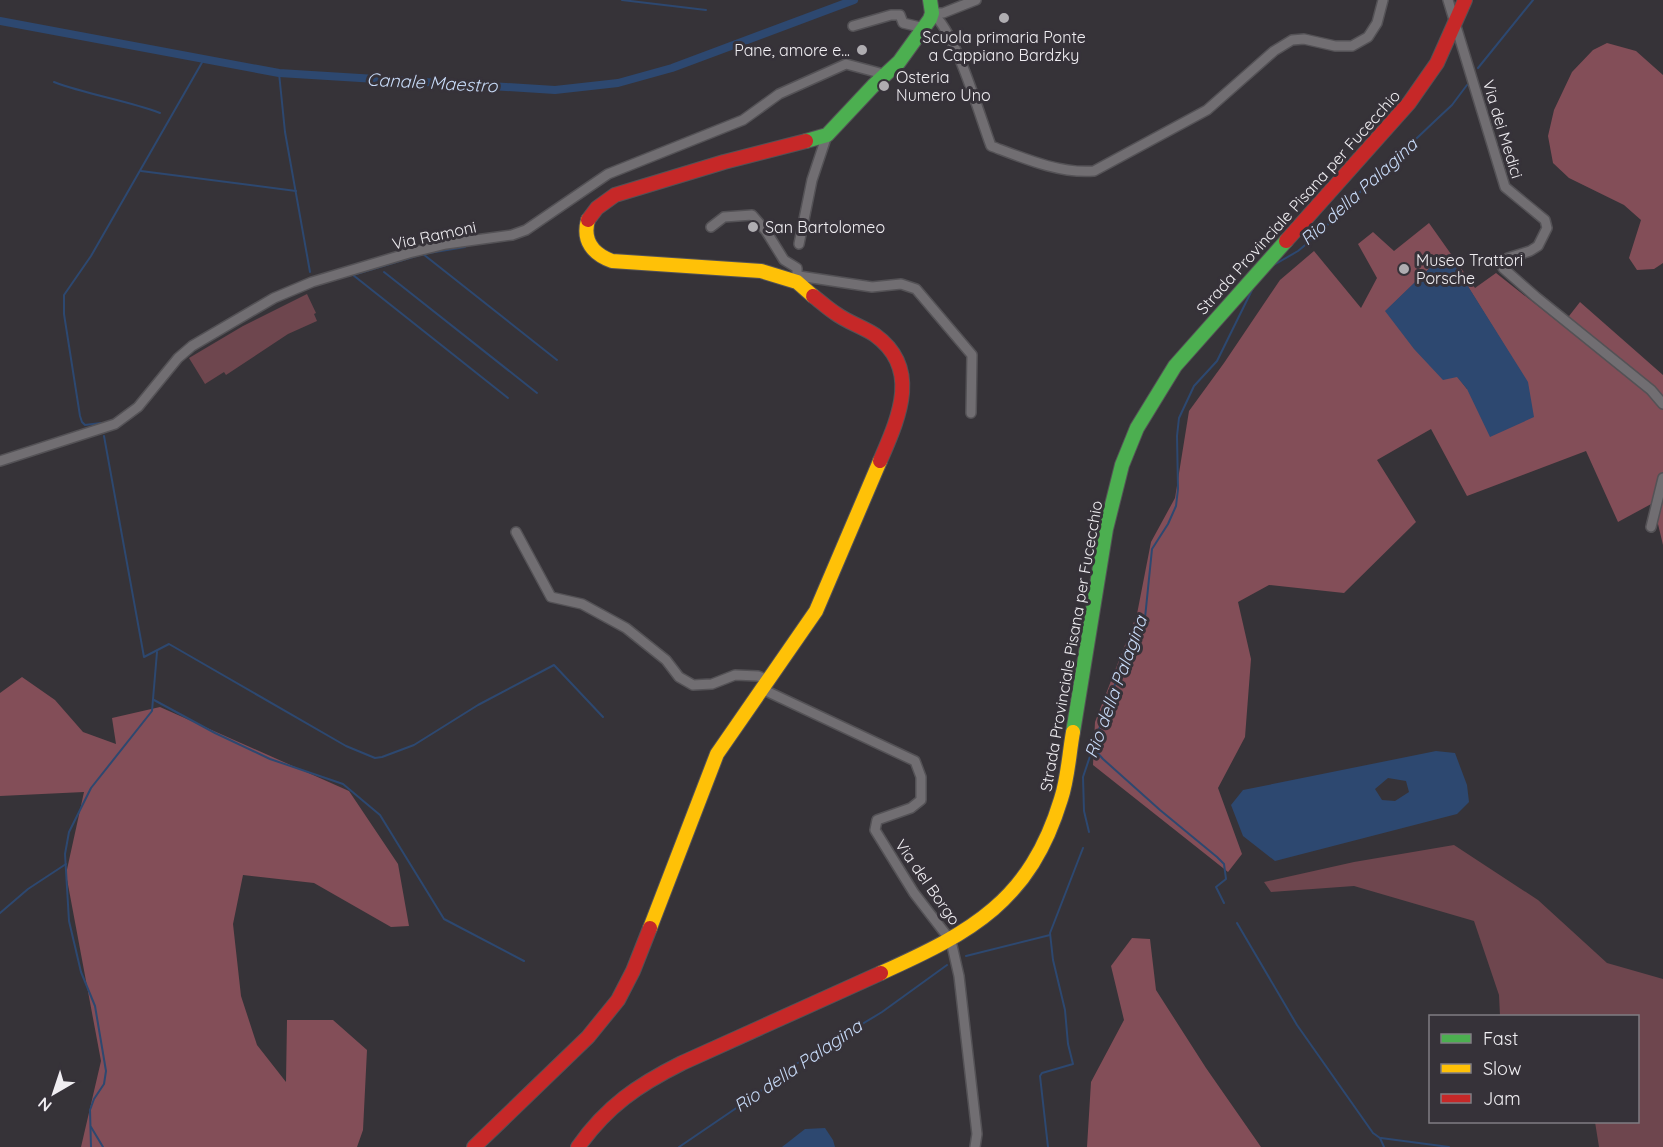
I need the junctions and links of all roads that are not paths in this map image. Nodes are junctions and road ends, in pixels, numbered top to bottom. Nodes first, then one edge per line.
1 (976, 0) edge
2 (1383, 0) edge
3 (1448, 0) edge
4 (1465, 0) edge
5 (935, 9) edge
6 (853, 26) dead end
7 (1455, 27) junction
8 (924, 28) junction
9 (887, 75) junction
10 (827, 135) junction
11 (711, 227) dead end
12 (799, 244) dead end
13 (798, 275) junction
14 (1663, 404) edge
15 (971, 413) dead end
16 (0, 461) edge
17 (1663, 478) edge
18 (1652, 527) dead end
19 (516, 532) dead end
20 (765, 685) junction
21 (951, 941) junction
22 (474, 1147) edge
23 (578, 1147) edge
24 (975, 1147) edge

1 - 5 street
2 - 5 street
3 - 7 street, Via dei Medici
4 - 7 street, Strada Provinciale Pisana per Fucecchio
5 - 8 street
6 - 8 street
7 - 14 street, Via dei Medici
7 - 21 street, Strada Provinciale Pisana per Fucecchio
8 - 9 street
9 - 10 street
9 - 16 street, Via Ramoni
10 - 12 street
10 - 13 street
11 - 13 street
13 - 15 street
13 - 20 street
17 - 18 street
19 - 20 street
20 - 21 street, Via del Borgo
20 - 22 street
21 - 23 street, Strada Provinciale Pisana per Fucecchio
21 - 24 street, Via del Borgo

